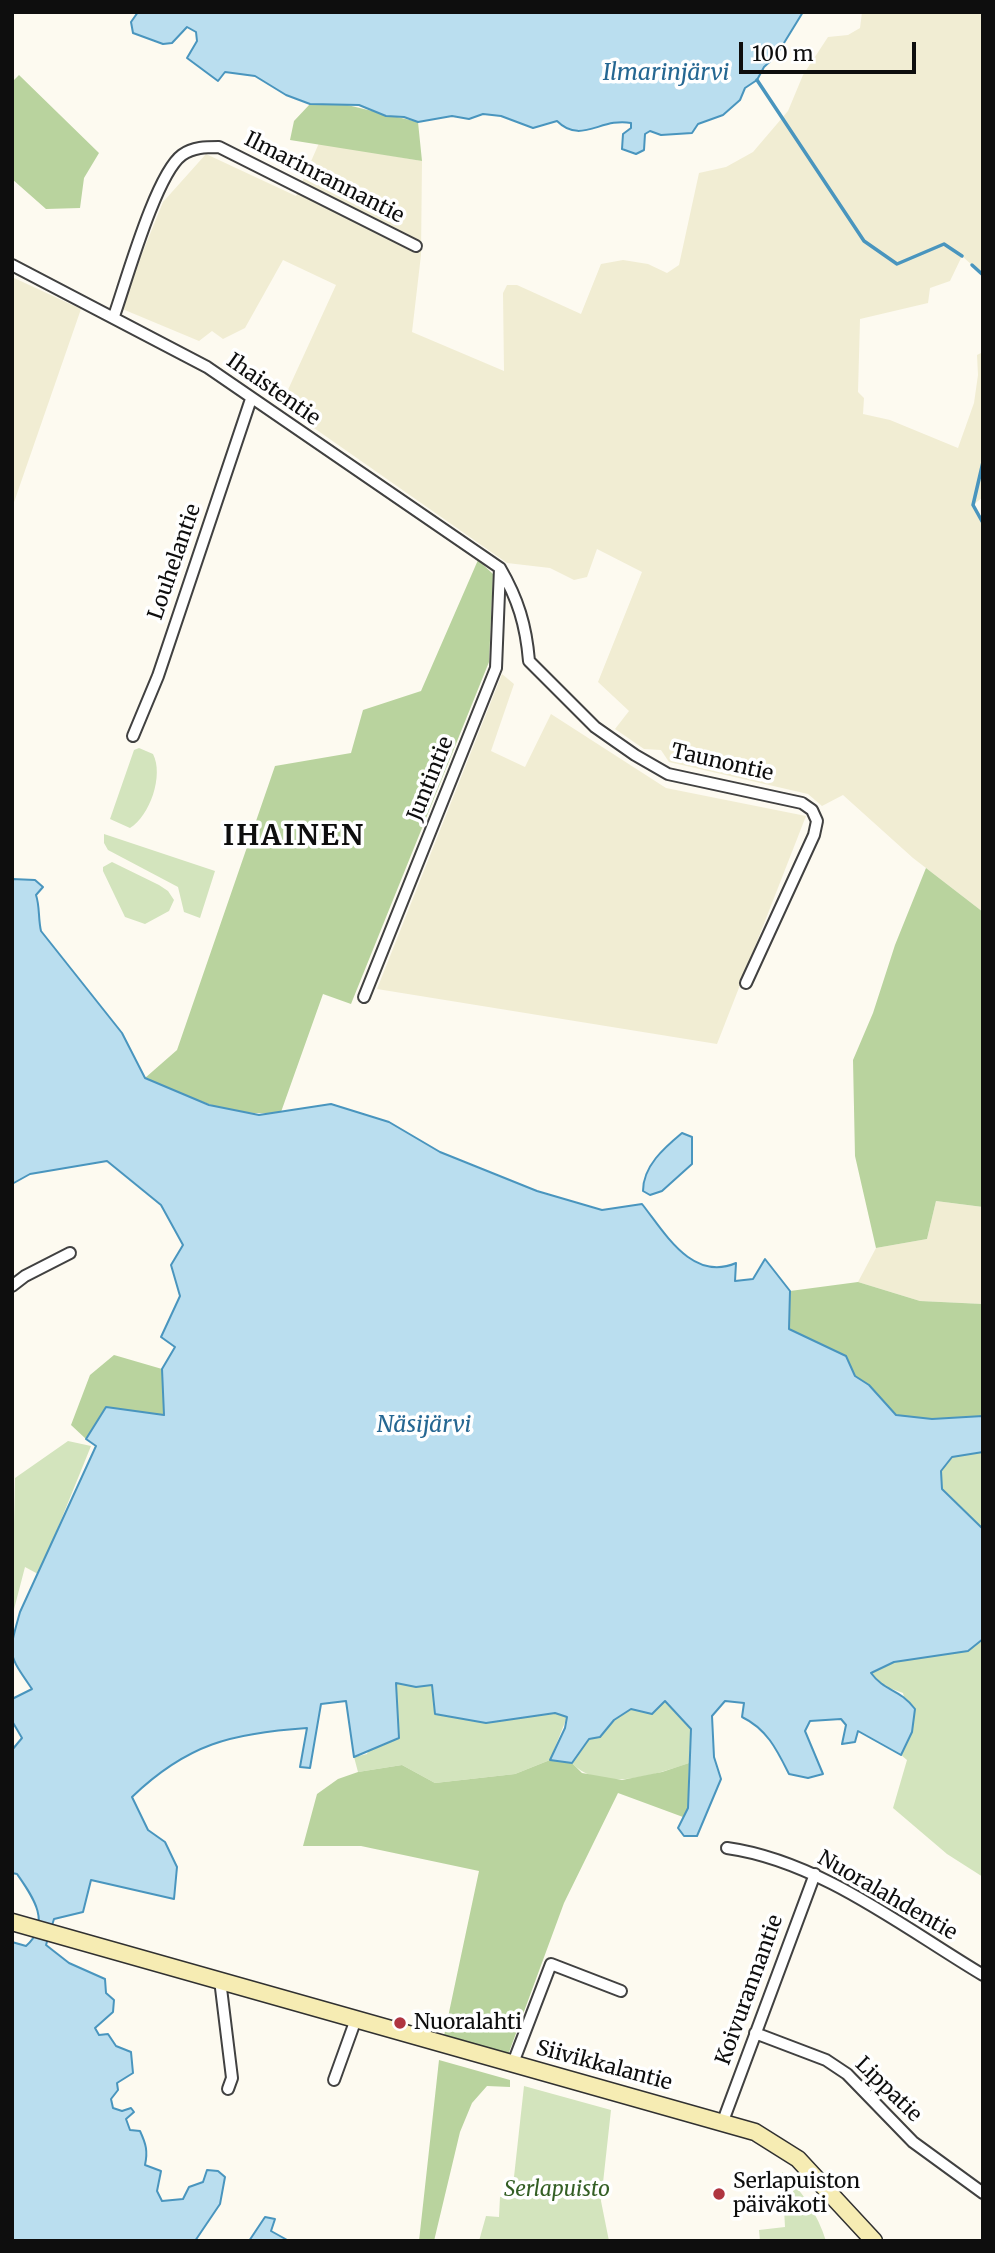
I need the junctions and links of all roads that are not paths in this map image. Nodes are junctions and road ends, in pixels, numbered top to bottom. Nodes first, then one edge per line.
1 (416, 246) dead end
2 (12, 265) edge
3 (114, 316) junction
4 (251, 399) junction
5 (500, 568) junction
6 (133, 737) dead end
7 (746, 983) dead end
8 (364, 997) dead end
9 (71, 1253) dead end
10 (12, 1286) edge
11 (727, 1848) dead end
12 (814, 1874) junction
13 (12, 1922) edge
14 (983, 1975) edge
15 (220, 1980) junction
16 (621, 1991) dead end
17 (356, 2019) junction
18 (755, 2033) junction
19 (513, 2063) junction
20 (334, 2080) dead end
21 (228, 2089) dead end
22 (723, 2121) junction
23 (983, 2193) edge
24 (871, 2240) edge

1 - 3 street, Ilmarinrannantie
2 - 3 street, Ihaistentie
3 - 4 street, Ihaistentie
4 - 5 street, Ihaistentie
4 - 6 street, Louhelantie
5 - 7 street, Taunontie
5 - 8 street, Juntintie
9 - 10 street
11 - 12 street, Nuoralahdentie
12 - 14 street, Nuoralahdentie
12 - 18 street, Koivurannantie
13 - 15 main road, Siivikkalantie
15 - 17 main road, Siivikkalantie
15 - 21 street
16 - 19 street
17 - 19 main road, Siivikkalantie
17 - 20 street
18 - 22 street, Koivurannantie
18 - 23 street, Lippatie
19 - 22 main road, Siivikkalantie
22 - 24 main road, Siivikkalantie

